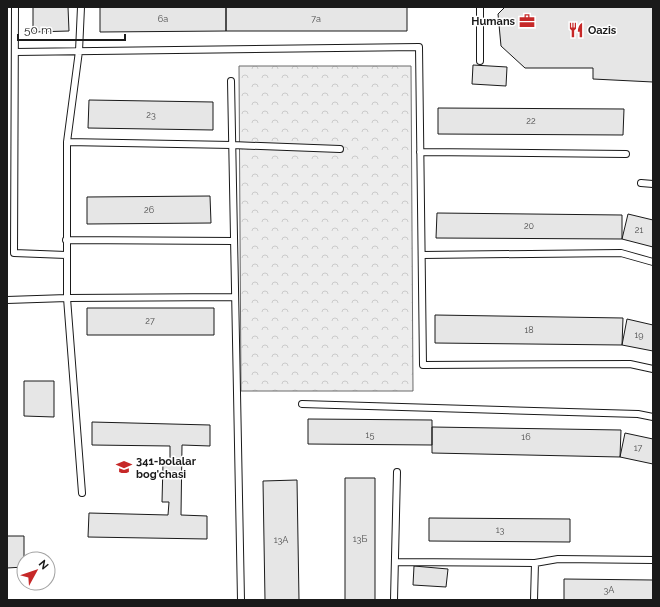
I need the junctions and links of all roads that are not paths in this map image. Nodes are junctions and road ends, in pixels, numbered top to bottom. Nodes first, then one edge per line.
1 (15, 7) edge
2 (81, 7) edge
3 (480, 7) edge
4 (79, 51) junction
5 (15, 52) junction
6 (480, 61) dead end
7 (231, 80) dead end
8 (67, 142) junction
9 (232, 144) junction
10 (340, 149) dead end
11 (420, 152) junction
12 (626, 154) dead end
13 (641, 184) dead end
14 (653, 184) edge
15 (66, 240) junction
16 (234, 242) junction
17 (66, 255) junction
18 (422, 255) junction
19 (653, 262) edge
20 (235, 297) junction
21 (67, 298) junction
22 (7, 300) edge
23 (653, 369) edge
24 (302, 404) dead end
25 (653, 417) edge
26 (397, 472) dead end
27 (82, 493) dead end
28 (653, 560) edge
29 (395, 562) junction
30 (534, 563) junction
31 (241, 600) edge
32 (394, 600) edge
33 (534, 600) edge

1 - 5 lane
2 - 4 lane
3 - 6 lane
4 - 5 lane
4 - 8 lane
4 - 11 lane
5 - 17 lane
7 - 9 lane
8 - 9 lane
8 - 15 lane
9 - 10 lane
9 - 16 lane
11 - 12 lane
11 - 18 lane
13 - 14 lane
15 - 16 lane
15 - 17 lane
16 - 20 lane
17 - 21 lane
18 - 19 lane
18 - 23 lane
20 - 21 lane
20 - 31 lane
21 - 22 lane
21 - 27 lane
24 - 25 lane
26 - 29 lane
28 - 30 lane
29 - 30 lane
29 - 32 lane
30 - 33 lane

